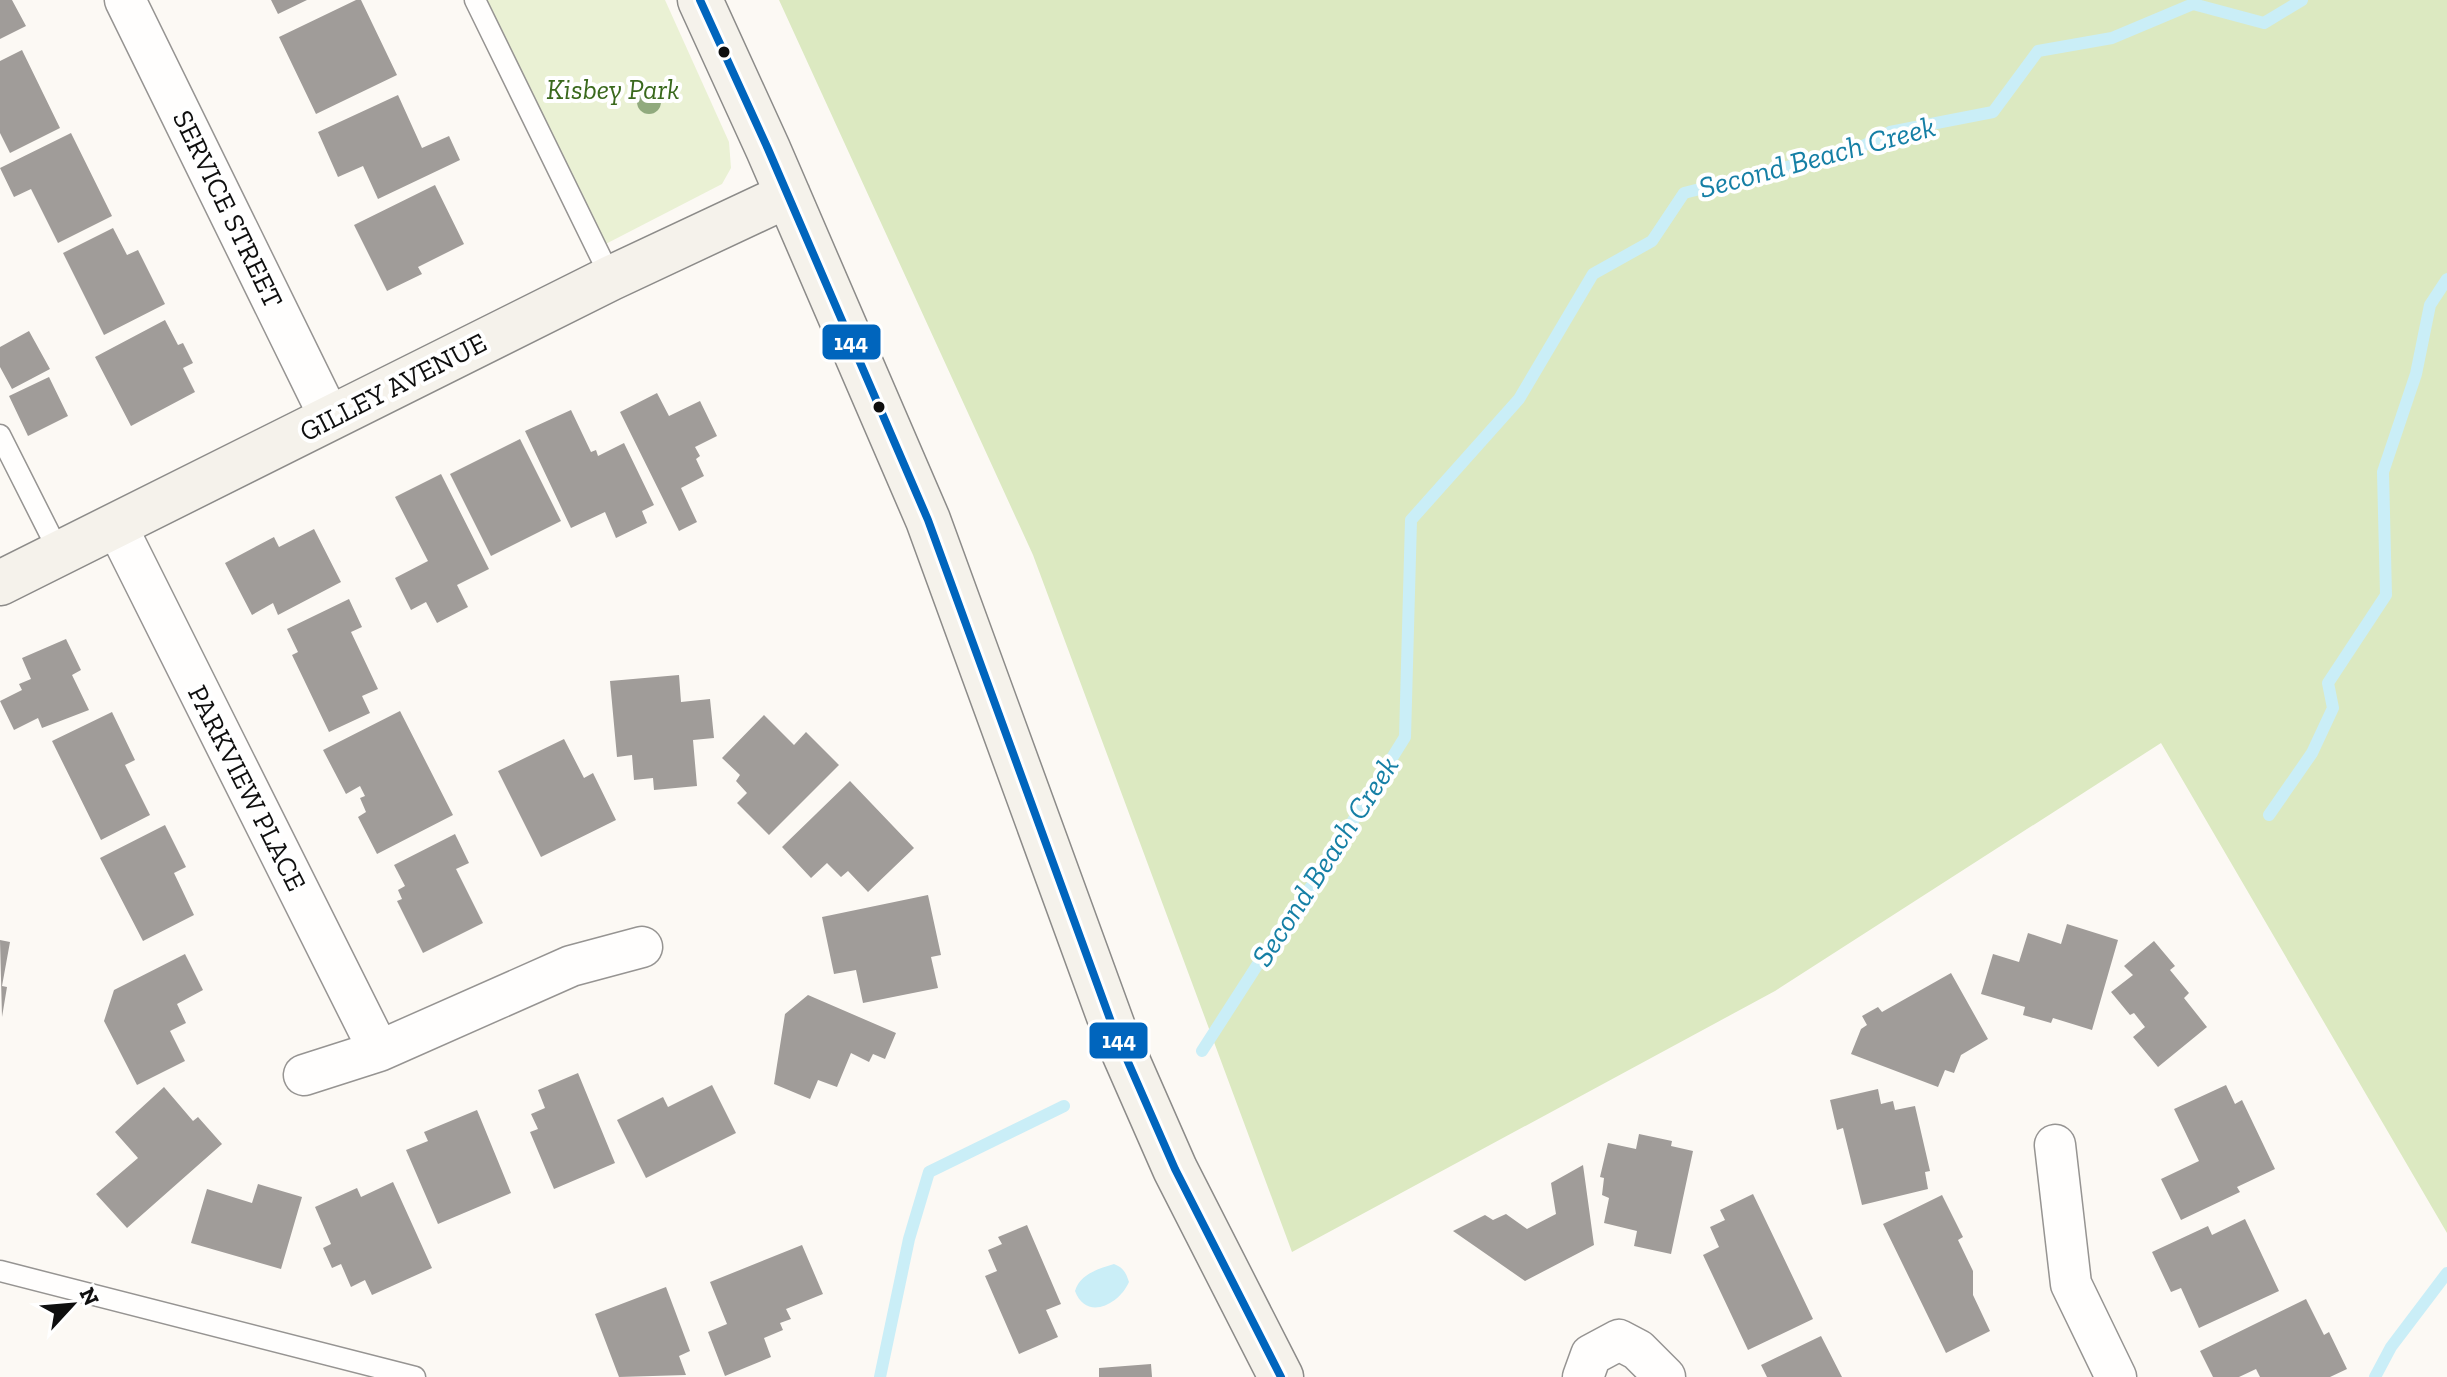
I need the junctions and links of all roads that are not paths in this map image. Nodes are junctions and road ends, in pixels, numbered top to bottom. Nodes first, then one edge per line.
1 (125, 0) edge
2 (475, 0) edge
3 (700, 0) edge
4 (788, 195) junction
5 (611, 278) junction
6 (330, 418) junction
7 (0, 435) edge
8 (116, 525) junction
9 (60, 554) junction
10 (0, 583) edge
11 (642, 947) dead end
12 (379, 1051) junction
13 (304, 1075) dead end
14 (2055, 1145) dead end
15 (0, 1271) edge
16 (415, 1377) edge
17 (1281, 1377) edge
18 (1583, 1377) edge
19 (1665, 1377) edge
20 (2116, 1377) edge

1 - 6 street, SERVICE STREET
2 - 5 lane
3 - 4 street
4 - 5 street, GILLEY AVENUE
4 - 17 street
5 - 6 street, GILLEY AVENUE
6 - 8 street, GILLEY AVENUE
7 - 9 lane
8 - 9 street, GILLEY AVENUE
8 - 12 street, PARKVIEW PLACE
9 - 10 street, GILLEY AVENUE
11 - 12 street
12 - 13 street
14 - 20 street
15 - 16 lane
18 - 19 street

